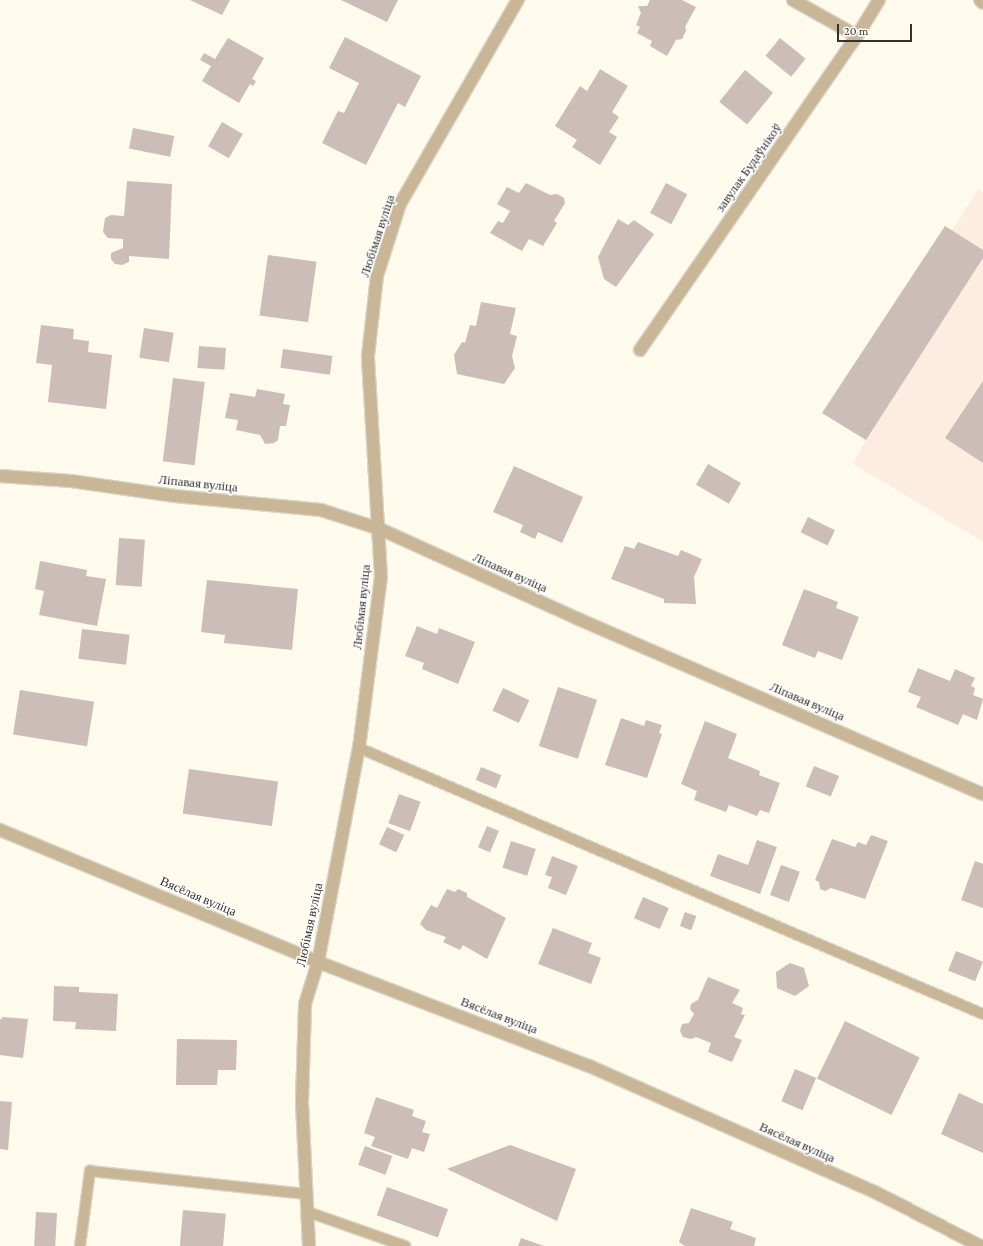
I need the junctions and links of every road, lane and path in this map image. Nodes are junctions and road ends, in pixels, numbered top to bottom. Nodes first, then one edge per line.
1 (518, 0) edge
2 (793, 0) edge
3 (879, 0) edge
4 (980, 0) edge
5 (983, 4) edge
6 (857, 36) junction
7 (640, 350) dead end
8 (0, 476) edge
9 (380, 529) junction
10 (359, 748) junction
11 (983, 794) edge
12 (0, 830) edge
13 (318, 962) junction
14 (983, 1014) edge
15 (306, 1194) junction
16 (308, 1212) junction
17 (80, 1246) edge
18 (309, 1246) edge
19 (405, 1246) edge
20 (980, 1246) edge

1 - 9 street, Любімая вуліца
2 - 6 street
3 - 6 street, завулак Будаўнікоў
4 - 5 street
6 - 7 street, завулак Будаўнікоў
8 - 9 street, Ліпавая вуліца
9 - 10 street, Любімая вуліца
9 - 11 street, Ліпавая вуліца
10 - 13 street, Любімая вуліца
10 - 14 lane
12 - 13 street, Вясёлая вуліца
13 - 15 street, Любімая вуліца
13 - 20 street, Вясёлая вуліца
15 - 16 street, Любімая вуліца
15 - 17 lane
16 - 18 street, Любімая вуліца
16 - 19 lane

